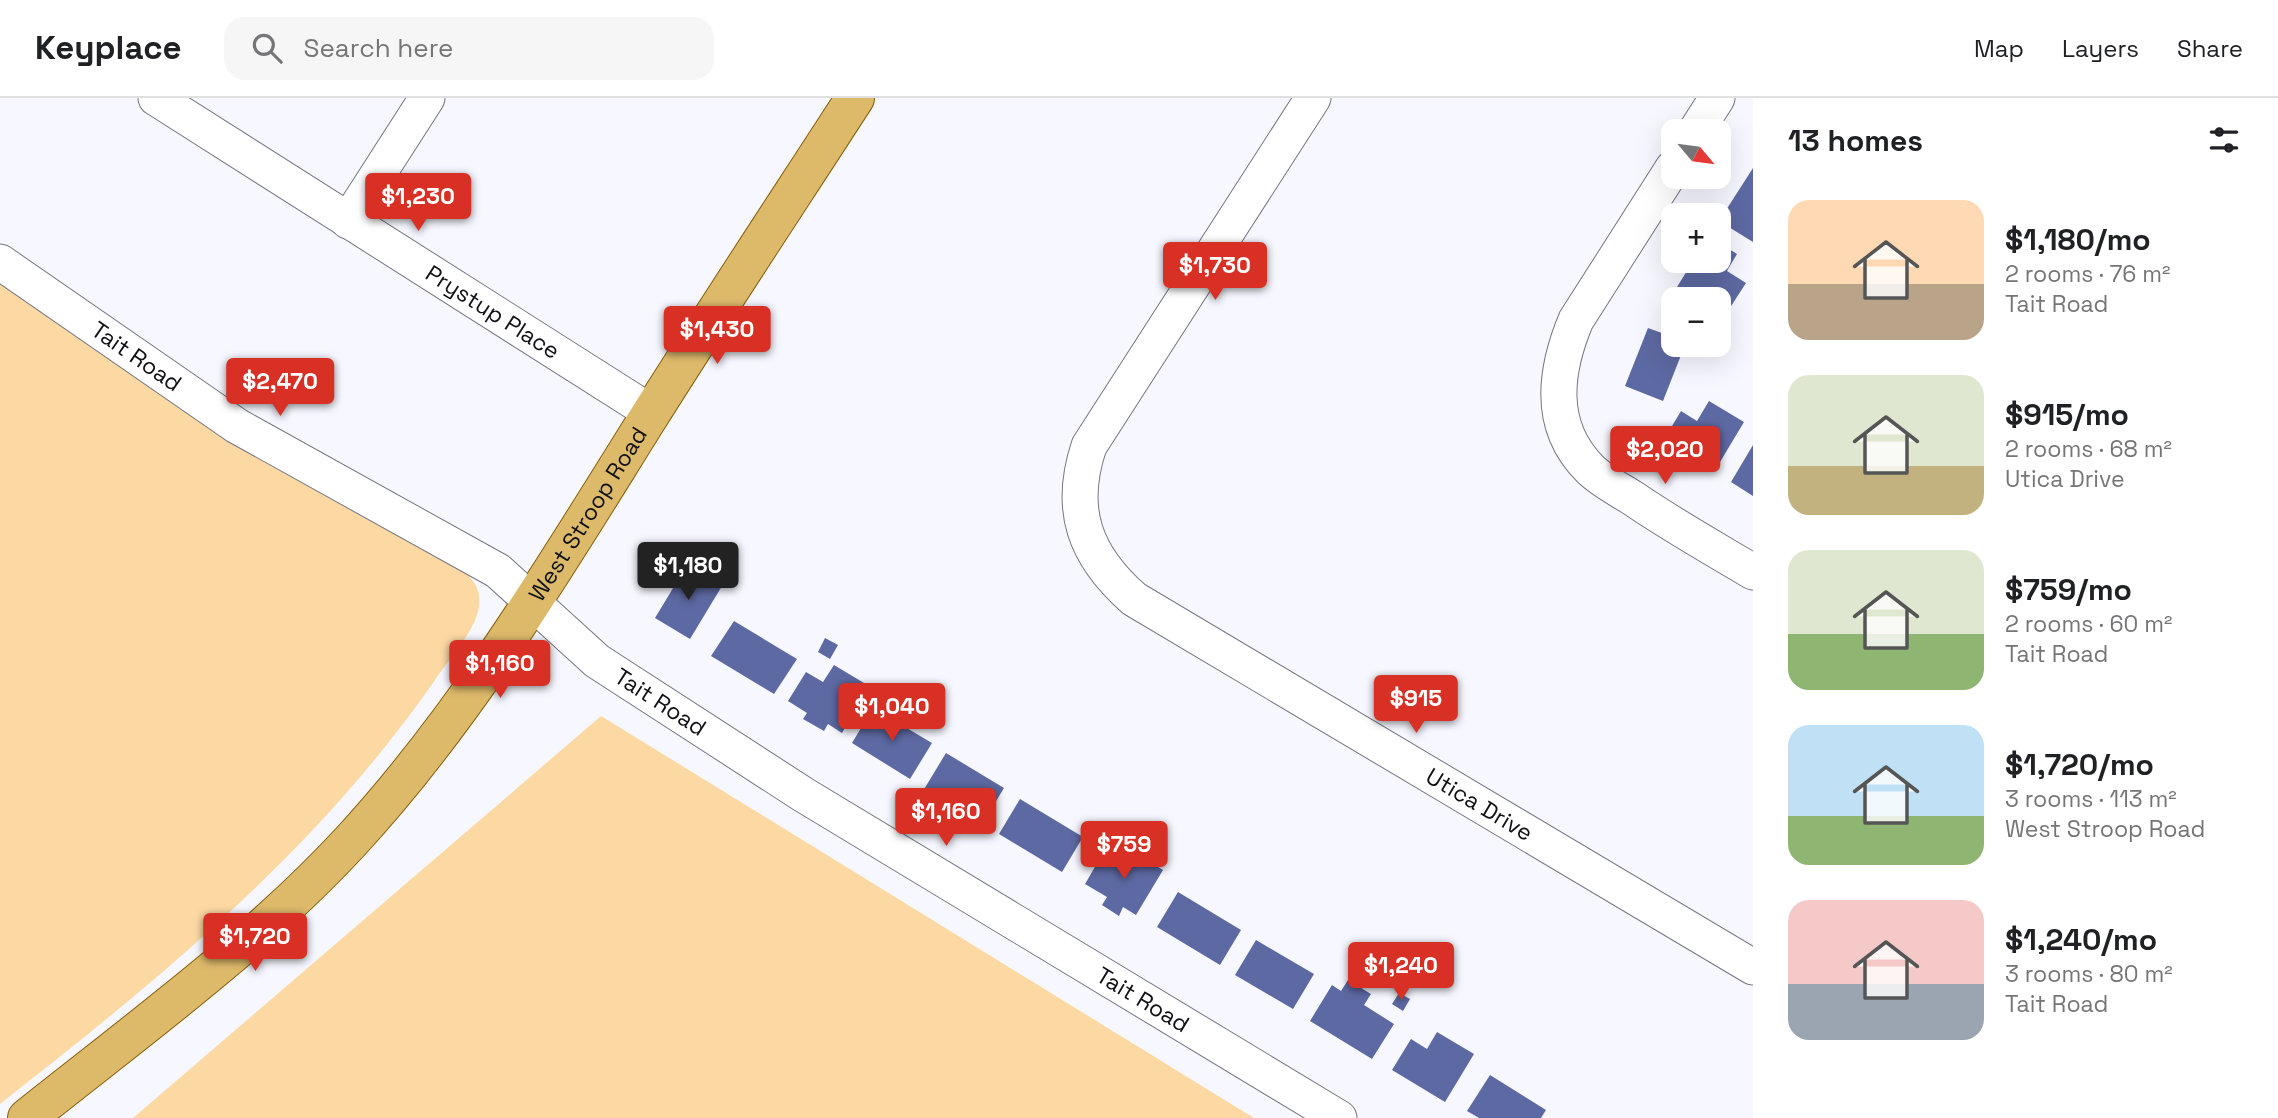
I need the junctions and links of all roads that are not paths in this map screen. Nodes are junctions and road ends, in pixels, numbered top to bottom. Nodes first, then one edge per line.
1 (156, 98) edge
2 (427, 98) edge
3 (855, 98) edge
4 (1313, 98) edge
5 (1717, 98) edge
6 (1704, 119) edge
7 (1661, 187) edge
8 (348, 221) junction
9 (0, 262) edge
10 (652, 413) junction
11 (1753, 572) edge
12 (534, 603) junction
13 (1753, 968) edge
14 (27, 1118) edge
15 (1339, 1118) edge

1 - 8 street, Prystup Place
2 - 8 street
3 - 10 main road, West Stroop Road
4 - 13 street, Utica Drive
5 - 6 street
7 - 11 street
8 - 10 street, Prystup Place
9 - 12 street, Tait Road
10 - 12 main road, West Stroop Road
12 - 14 main road, West Stroop Road
12 - 15 street, Tait Road

